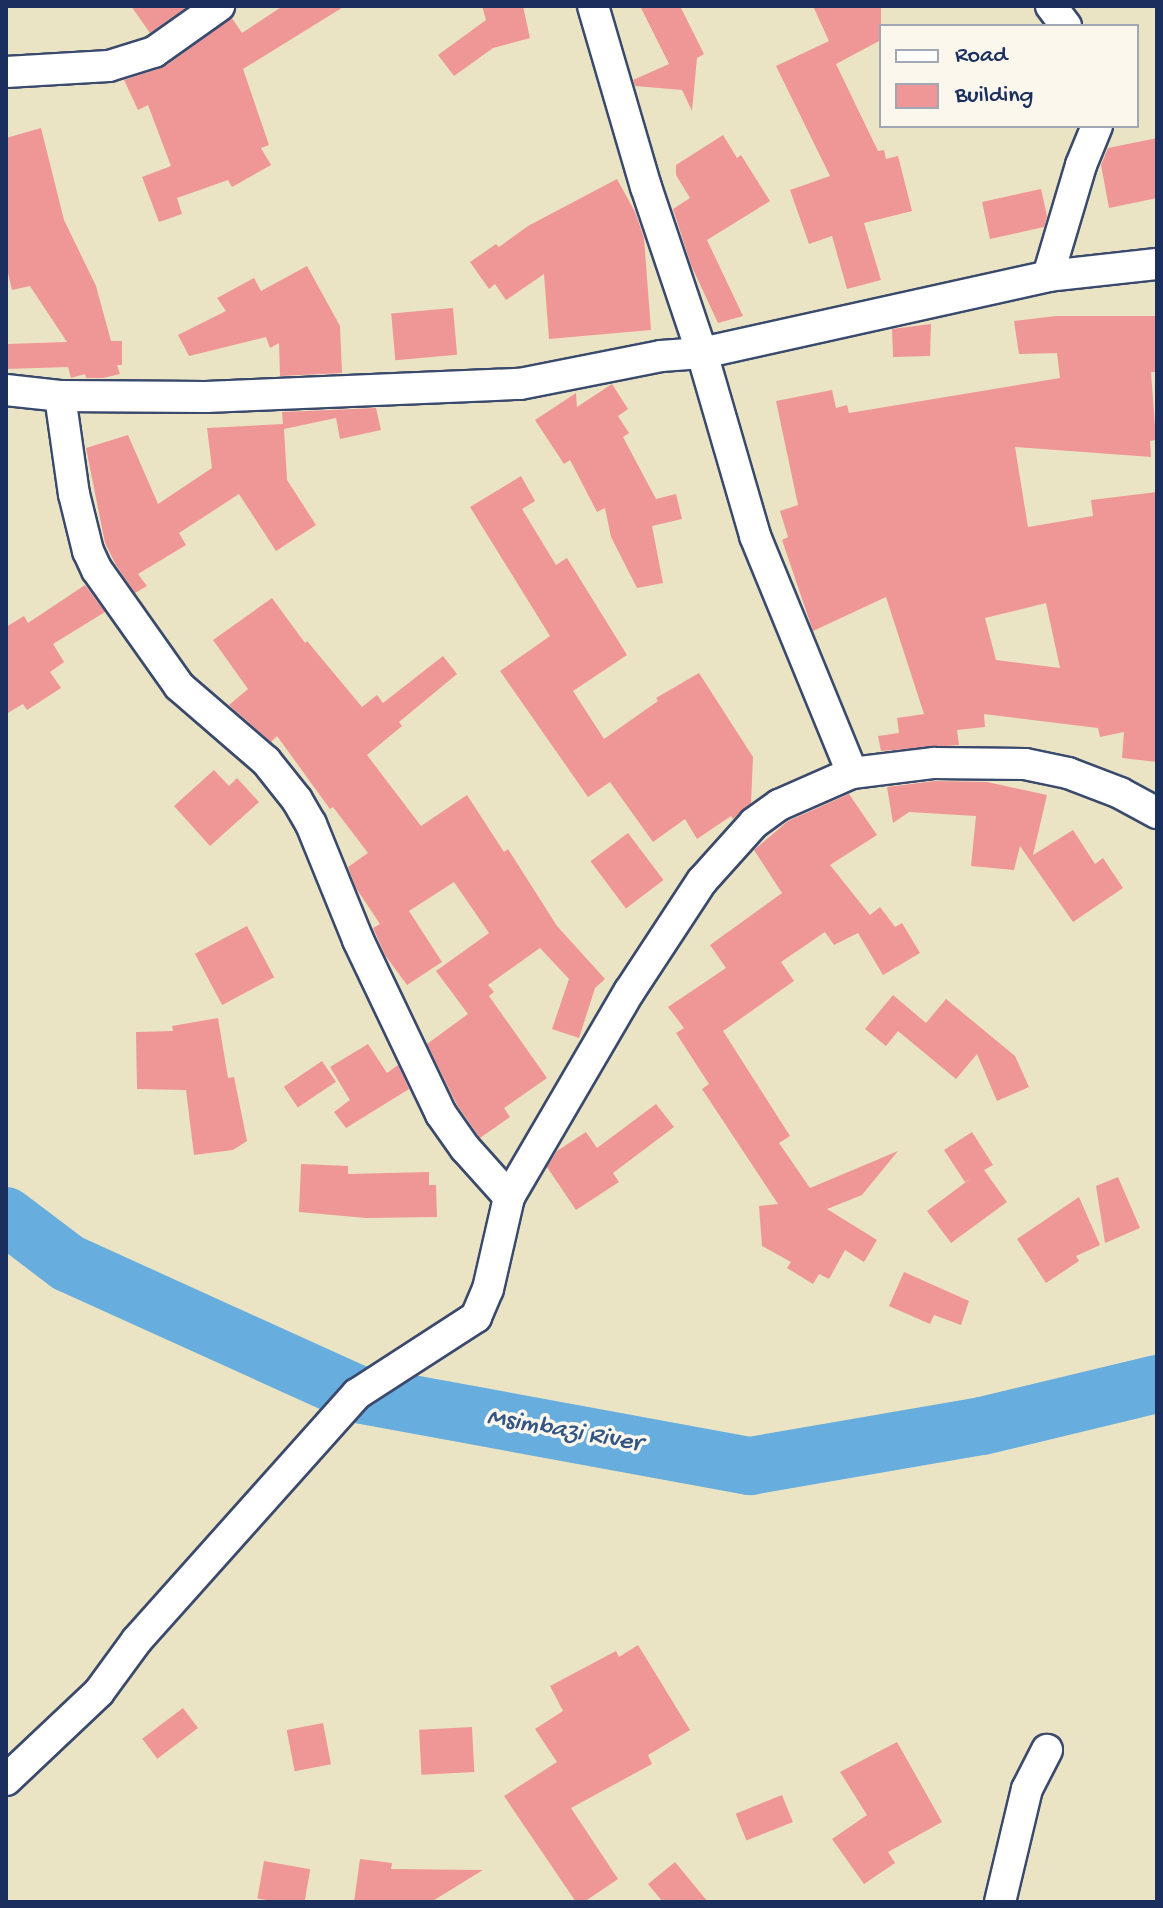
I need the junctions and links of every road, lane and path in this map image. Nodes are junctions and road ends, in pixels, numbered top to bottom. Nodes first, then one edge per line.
1 (219, 6) edge
2 (593, 6) edge
3 (1051, 6) edge
4 (1064, 24) edge
5 (6, 72) edge
6 (1096, 128) edge
7 (1157, 264) edge
8 (1048, 276) junction
9 (702, 353) junction
10 (6, 390) edge
11 (60, 396) junction
12 (852, 773) junction
13 (1157, 813) edge
14 (509, 1197) junction
15 (1047, 1750) dead end
16 (6, 1780) edge
17 (1000, 1902) edge

1 - 5 street
2 - 9 street
3 - 4 street
6 - 8 street
7 - 8 street
8 - 9 street
9 - 11 street
9 - 12 street
10 - 11 street
11 - 14 street
12 - 13 street
12 - 14 street
14 - 16 street
15 - 17 street

